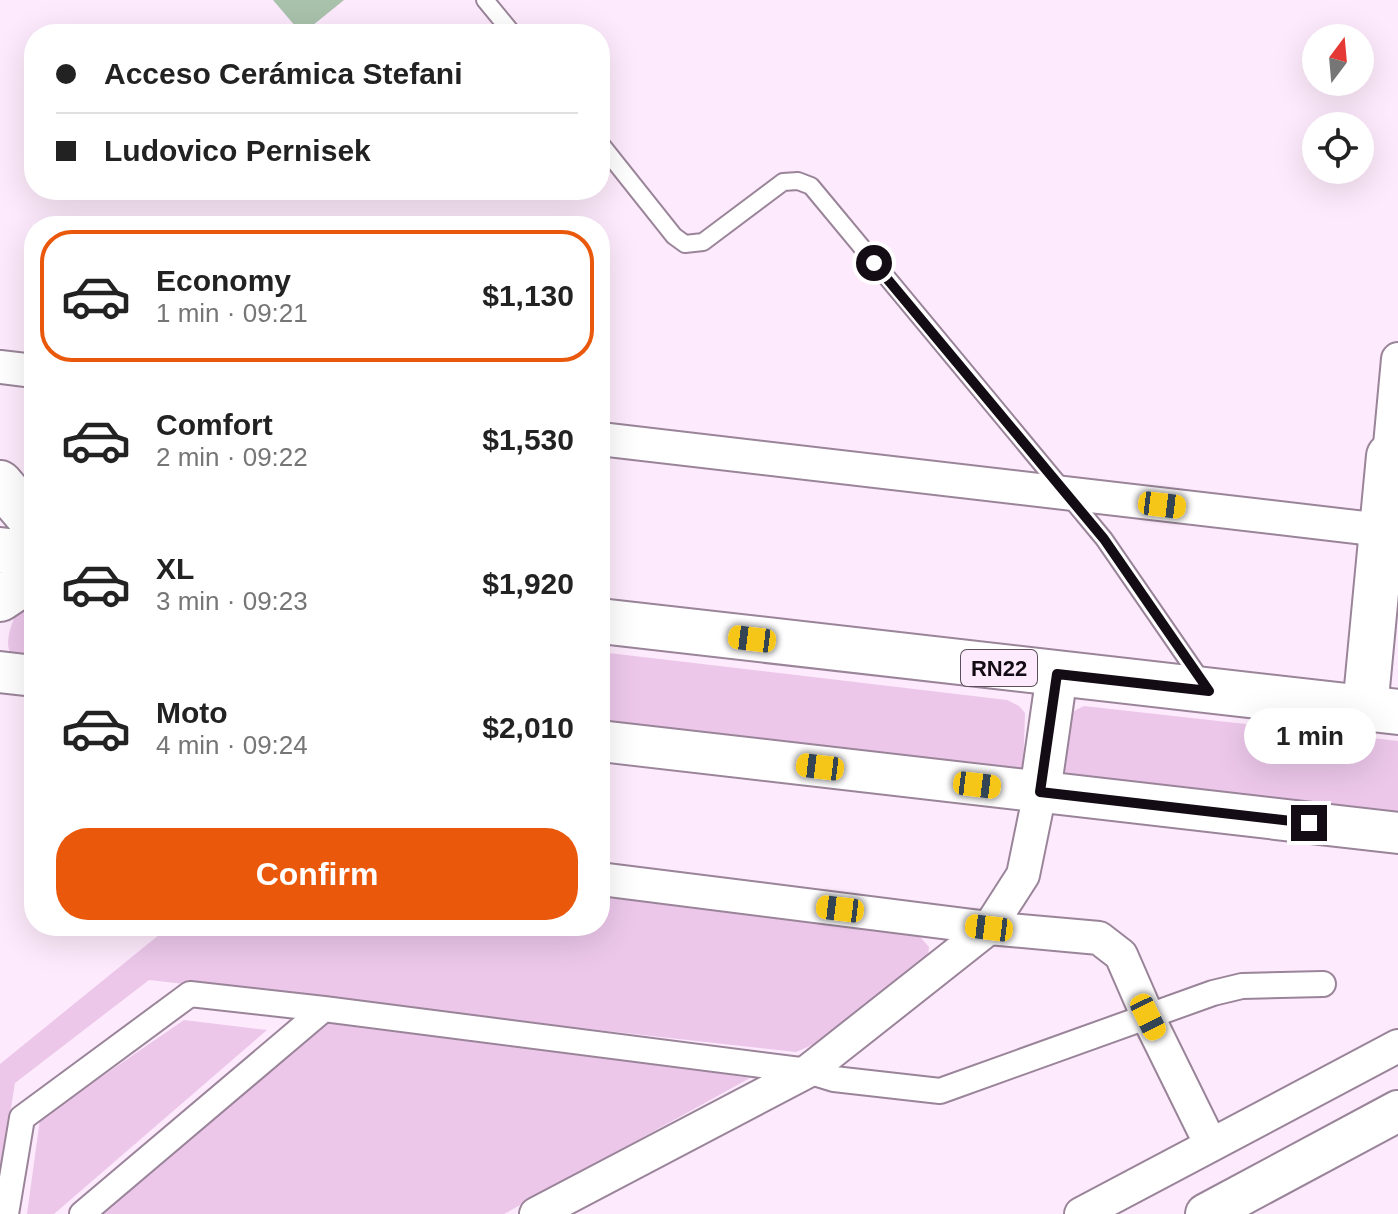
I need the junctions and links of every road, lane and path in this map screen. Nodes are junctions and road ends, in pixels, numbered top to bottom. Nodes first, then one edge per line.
1 (485, 0) edge
2 (505, 24) edge
3 (610, 156) edge
4 (1398, 359) edge
5 (0, 367) edge
6 (24, 370) edge
7 (610, 440) edge
8 (1394, 456) edge
9 (0, 483) edge
10 (1067, 494) junction
11 (24, 511) edge
12 (1382, 530) junction
13 (0, 550) edge
14 (24, 553) edge
15 (24, 584) edge
16 (0, 599) edge
17 (610, 622) edge
18 (0, 672) edge
19 (1057, 674) junction
20 (24, 675) edge
21 (1209, 691) junction
22 (1382, 710) edge
23 (610, 742) edge
24 (1040, 792) junction
25 (1398, 833) edge
26 (610, 880) edge
27 (989, 928) junction
28 (1323, 984) dead end
29 (324, 1009) junction
30 (1148, 1017) junction
31 (1398, 1046) edge
32 (808, 1071) junction
33 (1398, 1111) edge
34 (1211, 1145) junction
35 (6, 1214) edge
36 (82, 1214) edge
37 (536, 1214) edge
38 (1081, 1214) edge
39 (1206, 1214) edge

1 - 2 lane
3 - 10 lane
4 - 8 street
5 - 6 street
7 - 10 street
8 - 12 main road
9 - 11 main road
10 - 12 street
10 - 21 lane
12 - 22 main road
13 - 14 main road
15 - 16 main road
17 - 19 main road, RN22
18 - 20 street
19 - 21 main road, RN22
19 - 24 street
21 - 22 main road, RN22
23 - 24 street
24 - 25 street
24 - 27 street
26 - 27 street
27 - 30 street
27 - 32 street
28 - 30 street
29 - 32 street
29 - 35 street
29 - 36 street
30 - 32 street
30 - 34 street
31 - 34 street
32 - 37 street
33 - 39 street
34 - 38 street

